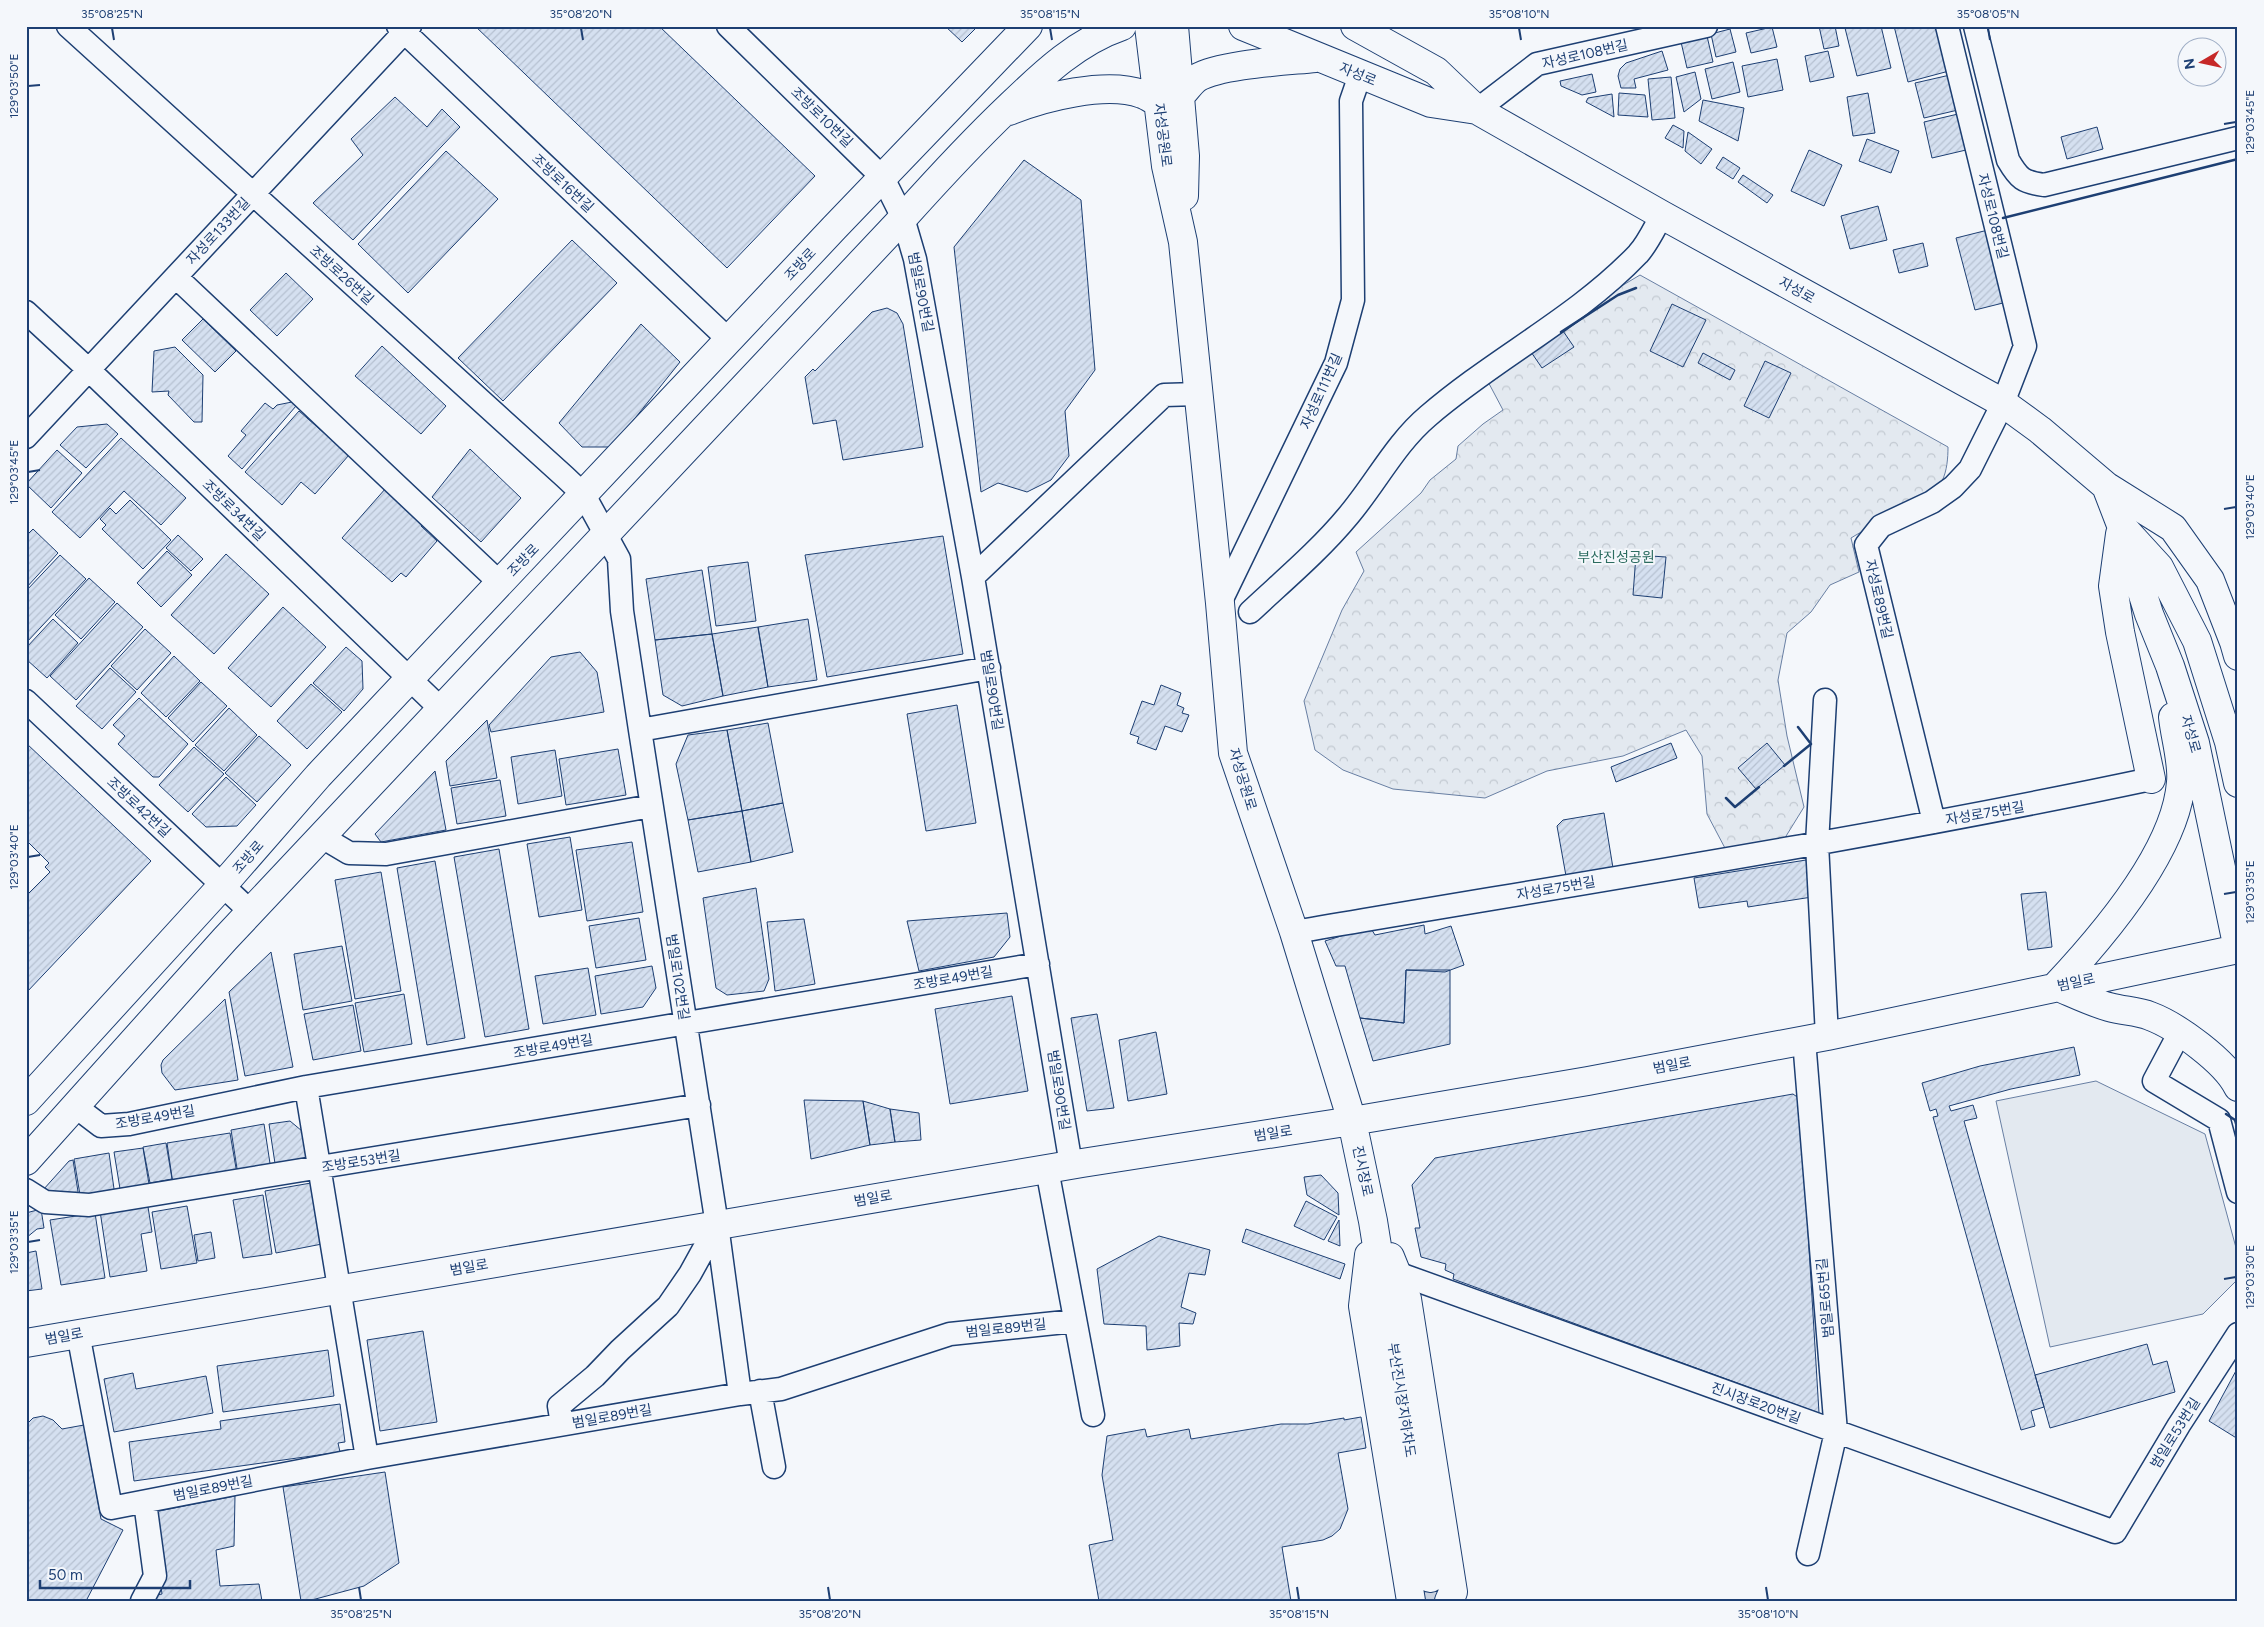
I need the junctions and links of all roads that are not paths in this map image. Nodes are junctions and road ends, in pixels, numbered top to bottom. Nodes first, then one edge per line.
1 (68, 26) edge
2 (728, 26) edge
3 (1028, 26) edge
4 (1122, 26) edge
5 (1149, 26) edge
6 (1174, 26) edge
7 (1243, 26) edge
8 (1706, 26) edge
9 (1946, 26) edge
10 (1975, 26) edge
11 (1358, 27) edge
12 (404, 28) edge
13 (1320, 58) junction
14 (1360, 74) junction
15 (1170, 99) junction
16 (1477, 110) junction
17 (1000, 115) junction
18 (2238, 138) edge
19 (883, 178) junction
20 (253, 194) junction
21 (1662, 215) junction
22 (903, 218) junction
23 (176, 276) junction
24 (26, 312) edge
25 (729, 340) junction
26 (90, 371) junction
27 (1198, 394) junction
28 (2003, 403) junction
29 (26, 437) edge
30 (2106, 486) junction
31 (584, 495) junction
32 (2121, 525) junction
33 (606, 533) junction
34 (973, 577) junction
35 (500, 583) junction
36 (1220, 603) junction
37 (1250, 612) dead end
38 (2238, 656) edge
39 (2170, 666) junction
40 (989, 668) junction
41 (412, 679) junction
42 (1825, 700) dead end
43 (26, 701) edge
44 (441, 709) junction
45 (640, 730) junction
46 (2151, 779) joint
47 (2238, 782) edge
48 (651, 806) junction
49 (1934, 822) junction
50 (322, 837) junction
51 (1817, 844) junction
52 (222, 886) junction
53 (252, 913) junction
54 (1294, 932) junction
55 (2238, 949) edge
56 (1038, 964) junction
57 (2056, 986) junction
58 (686, 1023) junction
59 (2180, 1032) junction
60 (1815, 1038) junction
61 (306, 1087) junction
62 (2238, 1087) edge
63 (26, 1101) edge
64 (699, 1105) junction
65 (76, 1107) junction
66 (1352, 1121) junction
67 (26, 1161) edge
68 (1059, 1167) junction
69 (319, 1168) junction
70 (26, 1190) edge
71 (2238, 1192) edge
72 (1373, 1221) junction
73 (717, 1225) junction
74 (1397, 1273) junction
75 (338, 1289) junction
76 (1075, 1321) junction
77 (26, 1326) edge
78 (2238, 1334) edge
79 (68, 1335) junction
80 (26, 1343) edge
81 (750, 1393) junction
82 (1094, 1415) dead end
83 (562, 1424) junction
84 (1836, 1432) junction
85 (367, 1458) junction
86 (774, 1467) dead end
87 (145, 1502) junction
88 (2115, 1532) joint
89 (1808, 1554) dead end
90 (1430, 1578) tunnel mouth
91 (142, 1601) edge
92 (1411, 1601) tunnel mouth
93 (1449, 1601) tunnel mouth

1 - 20 street, 조방로26번길
2 - 19 street, 조방로10번길
3 - 19 main road, 조방로
4 - 17 main road
5 - 15 main road, 자성공원로
6 - 15 main road, 자성공원로
7 - 13 main road, 자성로
8 - 16 street, 자성로108번길
9 - 28 street, 자성로108번길
10 - 18 street
11 - 16 main road, 자성로
12 - 20 street, 자성로133번길
12 - 25 street, 조방로16번길
13 - 14 main road, 자성로
13 - 15 main road
14 - 16 main road, 자성로
14 - 36 street, 자성로111번길
15 - 17 main road
15 - 27 main road, 자성공원로
16 - 21 main road, 자성로
17 - 22 main road
19 - 22 street, 조방로10번길
19 - 25 main road, 조방로
20 - 23 street, 자성로133번길
20 - 31 street, 조방로26번길
21 - 28 main road, 자성로
21 - 37 street
22 - 33 main road
22 - 34 street, 범일로90번길
23 - 26 street, 자성로133번길
23 - 35 street
24 - 26 street, 조방로34번길
25 - 31 main road, 조방로
26 - 29 street, 자성로133번길
26 - 41 street, 조방로34번길
27 - 34 street
27 - 36 main road, 자성공원로
28 - 30 main road, 자성로
28 - 49 street, 자성로89번길
30 - 32 main road, 자성로
30 - 38 main road, 자성로
31 - 33 street, 조방로26번길
31 - 35 main road, 조방로
32 - 39 main road, 자성로
32 - 46 main road
32 - 47 main road, 자성로
33 - 44 main road
33 - 45 street, 범일로102번길
34 - 40 street, 범일로90번길
35 - 41 main road, 조방로
36 - 54 main road, 자성공원로
39 - 55 main road, 자성로
39 - 57 main road
40 - 45 street
40 - 56 street, 범일로90번길
41 - 44 street, 조방로34번길
41 - 52 main road, 조방로
42 - 51 street
43 - 52 street, 조방로42번길
44 - 50 main road
45 - 48 street, 범일로102번길
46 - 49 street, 자성로75번길
48 - 50 street
48 - 58 street, 범일로102번길
49 - 51 street, 자성로75번길
50 - 53 main road
51 - 54 street, 자성로75번길
51 - 60 street
52 - 53 street, 조방로42번길
52 - 63 main road, 조방로
53 - 65 main road
54 - 66 main road, 자성공원로
55 - 57 main road, 범일로
56 - 58 street, 조방로49번길
56 - 68 street, 범일로90번길
57 - 59 main road
57 - 60 main road, 범일로
58 - 61 street, 조방로49번길
58 - 64 street, 범일로102번길
59 - 62 main road
59 - 71 street
60 - 66 main road, 범일로
60 - 84 street, 범일로65번길
61 - 65 street, 조방로49번길
61 - 69 street
64 - 69 street, 조방로53번길
64 - 73 street, 범일로102번길
65 - 67 main road
66 - 68 main road, 범일로
66 - 72 main road, 진시장로
68 - 73 main road, 범일로
68 - 76 street
69 - 70 street, 조방로53번길
69 - 75 street
72 - 74 main road
72 - 90 main road, 부산진시장지하차도
72 - 92 main road
73 - 75 main road, 범일로
73 - 81 street, 범일로102번길
73 - 83 street
74 - 84 street, 진시장로20번길
74 - 93 main road
75 - 79 main road, 범일로
75 - 85 street
76 - 81 street, 범일로89번길
76 - 82 street
77 - 79 main road
78 - 88 street, 범일로53번길
79 - 80 main road, 범일로
79 - 87 street, 범일로89번길
81 - 83 street, 범일로89번길
81 - 86 street, 범일로102번길
83 - 85 street, 범일로89번길
84 - 88 street, 진시장로20번길
84 - 89 street, 범일로65번길
85 - 87 street, 범일로89번길
87 - 91 street

